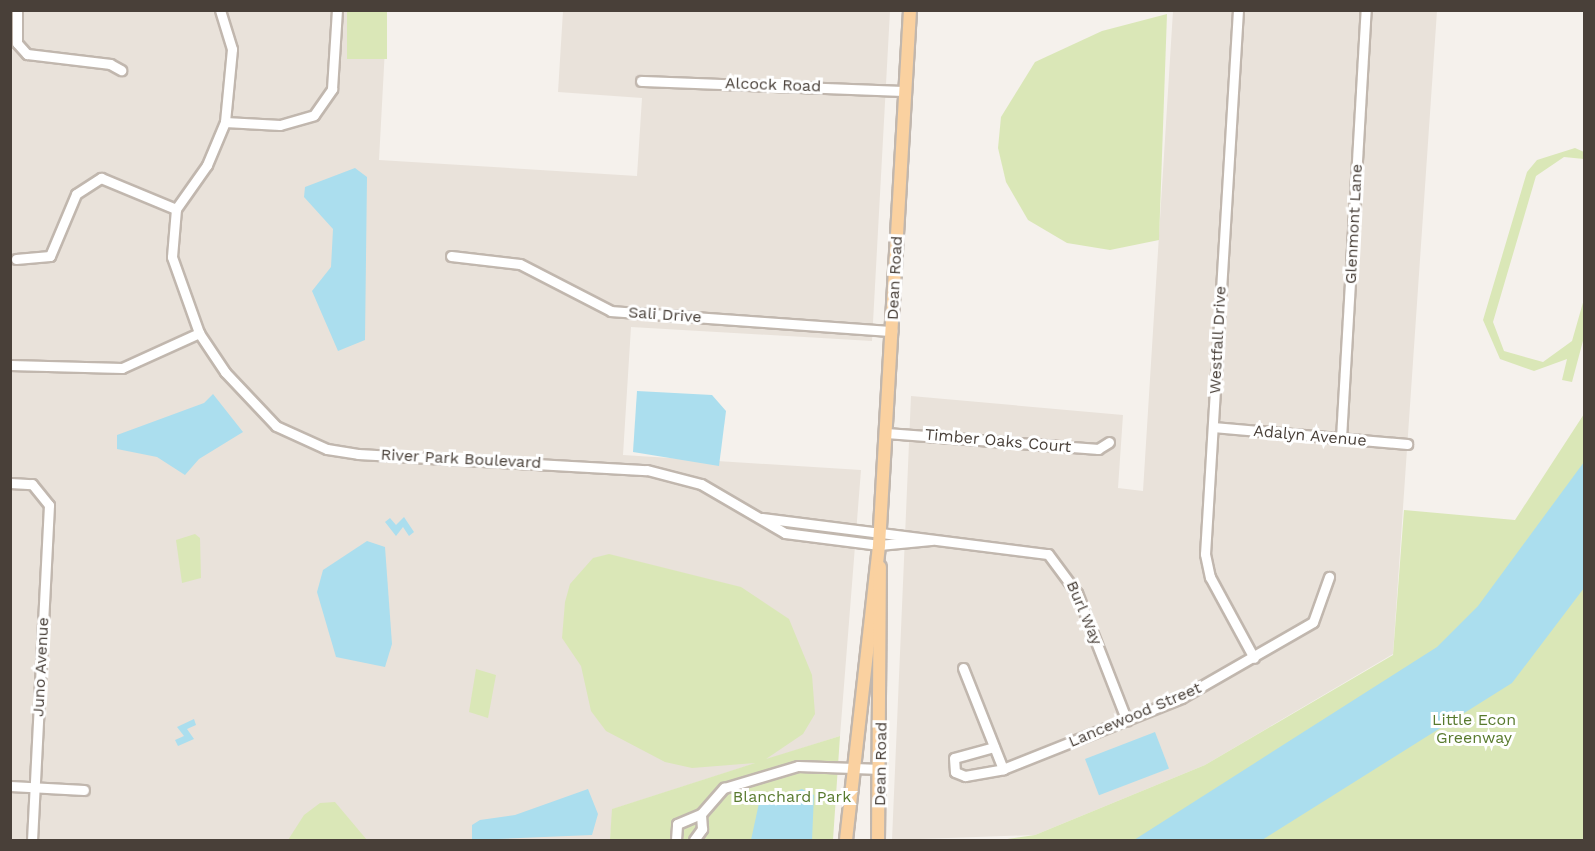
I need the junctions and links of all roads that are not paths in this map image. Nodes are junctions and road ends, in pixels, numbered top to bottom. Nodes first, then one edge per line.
1 (17, 10) edge
2 (220, 10) edge
3 (337, 10) edge
4 (910, 10) edge
5 (1238, 10) edge
6 (1366, 10) edge
7 (122, 70) dead end
8 (641, 81) dead end
9 (905, 91) junction
10 (225, 122) junction
11 (176, 209) junction
12 (451, 256) dead end
13 (16, 259) dead end
14 (892, 331) junction
15 (199, 333) junction
16 (10, 365) edge
17 (1212, 427) junction
18 (886, 433) junction
19 (1341, 438) junction
20 (1108, 442) dead end
21 (1407, 444) dead end
22 (10, 483) edge
23 (762, 518) junction
24 (880, 530) junction
25 (931, 540) junction
26 (879, 544) junction
27 (1329, 577) dead end
28 (1254, 658) junction
29 (963, 668) dead end
30 (1127, 721) junction
31 (994, 747) junction
32 (852, 767) junction
33 (881, 769) junction
34 (1003, 769) junction
35 (10, 786) edge
36 (36, 787) junction
37 (84, 790) dead end
38 (701, 814) junction
39 (33, 840) edge
40 (676, 840) edge
41 (694, 840) edge
42 (846, 840) edge
43 (878, 840) edge

1 - 7 street
2 - 10 street
3 - 10 street
4 - 9 main road, Dean Road
5 - 17 street, Westfall Drive
6 - 19 street, Glenmont Lane
8 - 9 street, Alcock Road
9 - 14 main road, Dean Road
10 - 11 street
11 - 13 street
11 - 15 street, River Park Boulevard
12 - 14 street, Sali Drive
14 - 18 main road, Dean Road
15 - 16 street
15 - 23 street, River Park Boulevard
17 - 19 street, Adalyn Avenue
17 - 28 street, Westfall Drive
18 - 20 street, Timber Oaks Court
18 - 24 main road, Dean Road
19 - 21 street, Adalyn Avenue
22 - 36 street, Juno Avenue
23 - 24 street, River Park Boulevard
23 - 26 street, River Park Boulevard
24 - 25 street, Burl Way
24 - 26 main road, Dean Road
25 - 26 street, Burl Way
25 - 30 street, Burl Way
26 - 32 main road, Dean Road
26 - 33 main road, Dean Road
27 - 28 street, Lancewood Street
28 - 30 street, Lancewood Street
29 - 31 street
30 - 34 street, Lancewood Street
31 - 34 street
31 - 34 street, Lancewood Street
32 - 33 street
32 - 38 street
32 - 42 main road, Dean Road
33 - 43 main road, Dean Road
35 - 36 street
36 - 37 street
36 - 39 street, Juno Avenue
38 - 40 street
38 - 41 street

